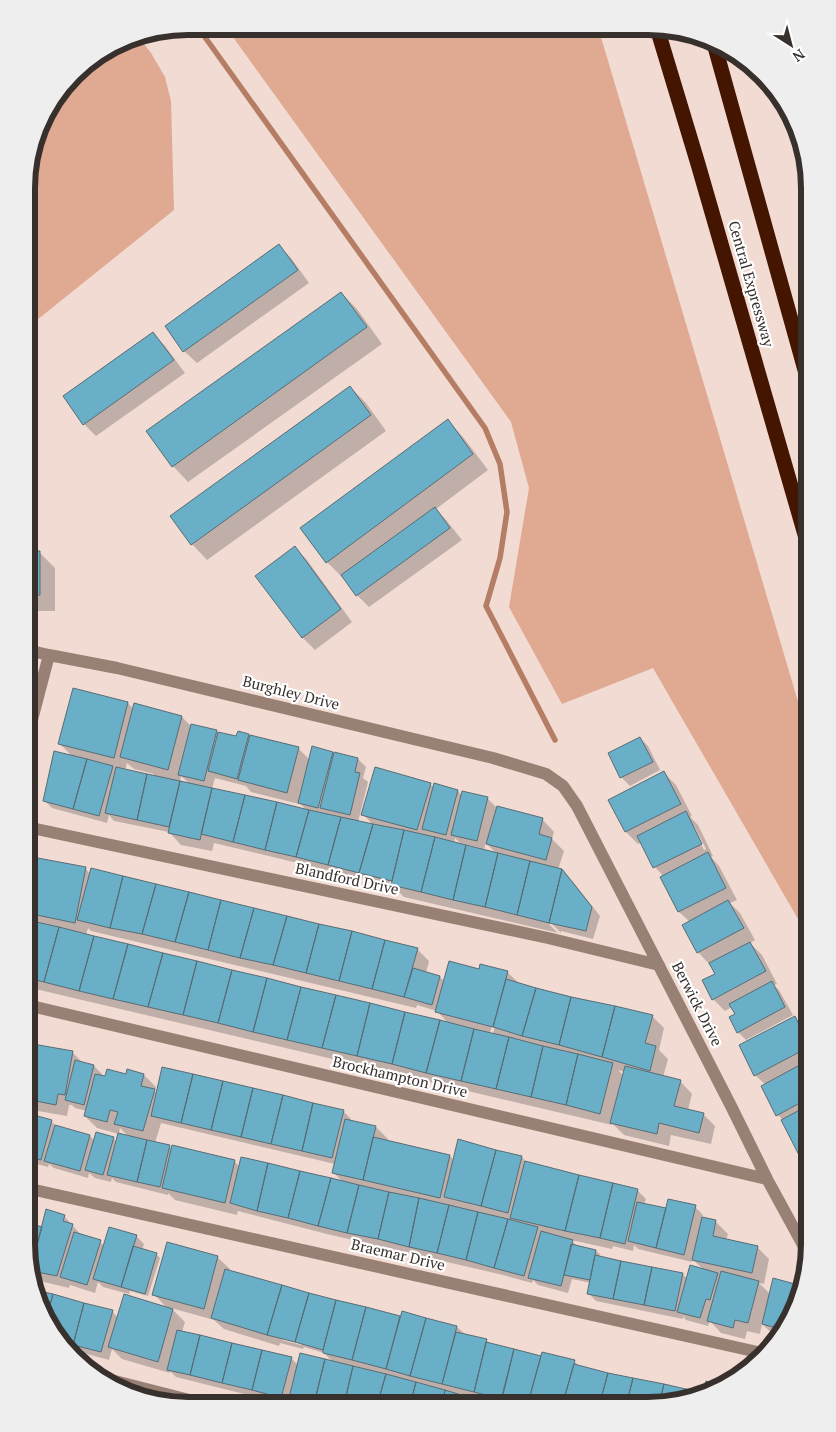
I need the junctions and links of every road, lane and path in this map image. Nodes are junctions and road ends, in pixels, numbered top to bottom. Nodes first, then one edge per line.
1 (659, 36) edge
2 (716, 52) edge
3 (801, 356) edge
4 (801, 521) edge
5 (35, 652) edge
6 (49, 655) junction
7 (35, 708) edge
8 (546, 774) joint
9 (35, 829) edge
10 (659, 965) junction
11 (35, 1007) edge
12 (767, 1179) junction
13 (35, 1190) edge
14 (801, 1241) edge
15 (756, 1352) edge
16 (129, 1384) edge
17 (179, 1397) edge

1 - 4 highway, Central Expressway
2 - 3 highway, Central Expressway
5 - 6 street, Burghley Drive
6 - 7 street
6 - 8 street, Burghley Drive
8 - 10 street, Berwick Drive
9 - 10 street, Blandford Drive
10 - 12 street, Berwick Drive
11 - 12 street, Brockhampton Drive
12 - 14 street, Berwick Drive
13 - 15 street, Braemar Drive
16 - 17 street

